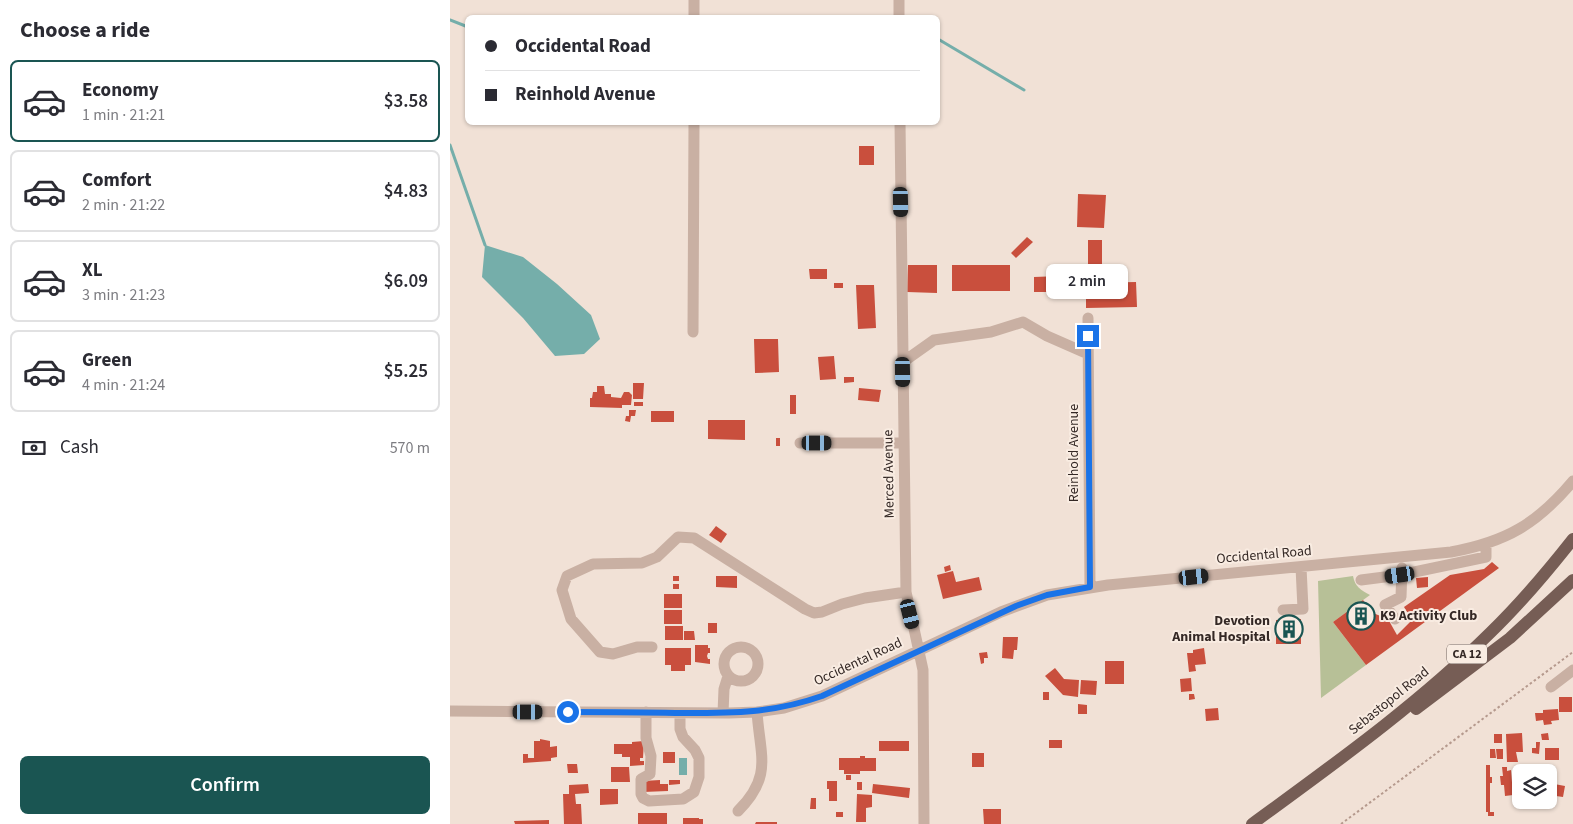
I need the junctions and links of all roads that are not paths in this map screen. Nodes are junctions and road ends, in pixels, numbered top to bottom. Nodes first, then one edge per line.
1 (694, 0) edge
2 (899, 0) edge
3 (694, 15) edge
4 (899, 15) edge
5 (694, 125) edge
6 (900, 125) edge
7 (1088, 318) dead end
8 (693, 332) dead end
9 (1088, 354) junction
10 (903, 362) junction
11 (800, 443) dead end
12 (904, 443) junction
13 (1573, 481) edge
14 (1573, 539) edge
15 (1486, 544) junction
16 (1404, 557) junction
17 (1302, 566) junction
18 (1400, 575) junction
19 (1361, 580) dead end
20 (1573, 580) edge
21 (1090, 587) junction
22 (906, 592) junction
23 (1284, 610) dead end
24 (1395, 619) dead end
25 (652, 647) dead end
26 (919, 650) junction
27 (1573, 670) edge
28 (728, 676) dead end
29 (1551, 687) dead end
30 (450, 711) edge
31 (646, 712) junction
32 (757, 712) junction
33 (680, 713) junction
34 (723, 713) junction
35 (1347, 754) junction
36 (738, 811) dead end
37 (924, 824) edge
38 (1252, 824) edge

1 - 3 street
2 - 4 street
5 - 8 street
6 - 10 street, Merced Avenue
7 - 9 street, Reinhold Avenue
9 - 10 street
9 - 21 street, Reinhold Avenue
10 - 12 street, Merced Avenue
11 - 12 street
12 - 22 street, Merced Avenue
13 - 15 street, Occidental Road
14 - 35 main road, Sebastopol Road / CA 12
15 - 16 street, Occidental Road
15 - 18 street
16 - 17 street, Occidental Road
16 - 18 street
17 - 21 street, Occidental Road
17 - 23 street
18 - 19 street
18 - 24 street
20 - 35 main road, Sebastopol Road / CA 12
21 - 26 street, Occidental Road
22 - 25 street
22 - 26 street, Merced Avenue
26 - 32 street, Occidental Road
26 - 37 street, Merced Avenue
27 - 29 street
28 - 34 street
30 - 31 street, Occidental Road
31 - 33 street, Occidental Road
31 - 33 street
32 - 34 street, Occidental Road
32 - 36 street
33 - 34 street, Occidental Road
35 - 38 main road, Sebastopol Road / CA 12

